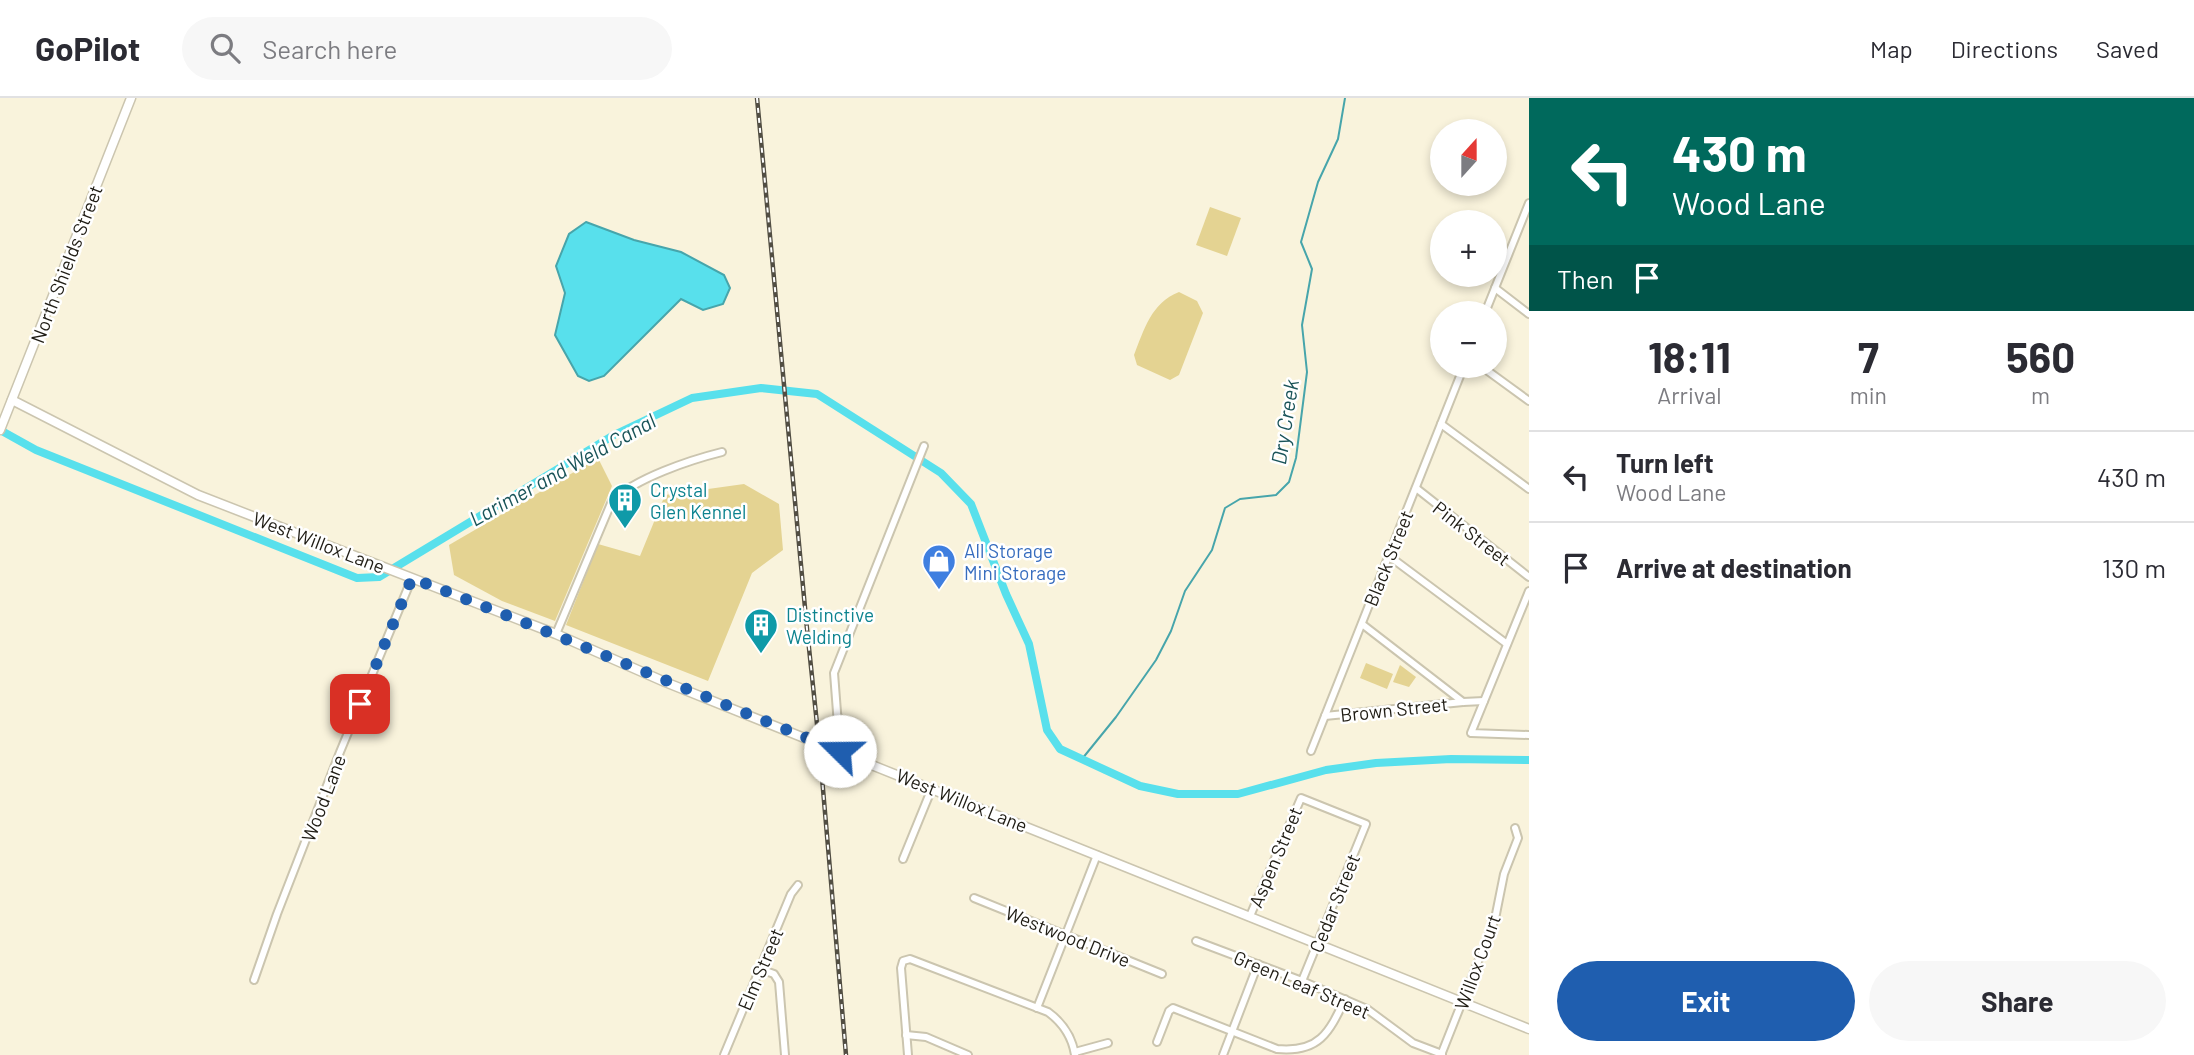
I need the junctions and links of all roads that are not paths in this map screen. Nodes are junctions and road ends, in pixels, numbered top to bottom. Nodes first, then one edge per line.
1 (131, 98) edge
2 (1529, 202) edge
3 (1521, 222) junction
4 (1529, 228) edge
5 (1495, 288) junction
6 (1490, 301) edge
7 (1529, 314) edge
8 (1459, 378) edge
9 (1497, 378) edge
10 (12, 400) junction
11 (1529, 401) edge
12 (1441, 424) junction
13 (0, 430) edge
14 (924, 446) dead end
15 (722, 452) dead end
16 (1416, 488) junction
17 (1529, 489) edge
18 (1389, 556) junction
19 (1529, 577) edge
20 (412, 578) junction
21 (1529, 591) edge
22 (1362, 624) junction
23 (556, 634) junction
24 (1507, 645) junction
25 (1484, 701) junction
26 (1463, 702) junction
27 (1325, 716) junction
28 (1529, 734) edge
29 (840, 751) junction
30 (1311, 751) dead end
31 (932, 788) junction
32 (1301, 798) joint
33 (1516, 828) dead end
34 (1097, 855) junction
35 (903, 859) dead end
36 (798, 884) dead end
37 (974, 898) dead end
38 (1250, 916) junction
39 (1066, 936) junction
40 (1196, 941) dead end
41 (1318, 944) junction
42 (1258, 964) junction
43 (760, 969) junction
44 (1162, 974) dead end
45 (254, 980) dead end
46 (1302, 981) junction
47 (1345, 999) junction
48 (1462, 1002) junction
49 (1037, 1008) junction
50 (1529, 1029) edge
51 (1233, 1031) junction
52 (906, 1035) junction
53 (1157, 1042) dead end
54 (1108, 1043) dead end
55 (1075, 1054) edge
56 (1442, 1054) edge
57 (724, 1055) edge
58 (785, 1055) edge
59 (908, 1055) edge
60 (968, 1055) edge
61 (1223, 1055) edge

1 - 10 main road, North Shields Street
2 - 3 street
3 - 4 street
3 - 5 street
5 - 6 street
5 - 7 street
8 - 12 street, Black Street
9 - 11 street
10 - 13 main road, North Shields Street
10 - 20 main road, West Willox Lane
12 - 16 street, Black Street
12 - 17 street
14 - 29 street
15 - 23 street
16 - 18 street, Black Street
16 - 19 street, Pink Street
18 - 22 street, Black Street
18 - 24 street
20 - 23 main road, West Willox Lane
20 - 45 street, Wood Lane
21 - 24 street
22 - 26 street, Brown Street
22 - 27 street, Black Street
23 - 29 main road, West Willox Lane
24 - 25 street
25 - 26 street, Brown Street
25 - 28 street, Brown Street
26 - 27 street, Brown Street
27 - 30 street, Black Street
29 - 31 main road, West Willox Lane
31 - 34 main road, West Willox Lane
31 - 35 street
32 - 38 street, Aspen Street
32 - 41 street, Cedar Street
33 - 48 street, Willox Court
34 - 38 main road, West Willox Lane
34 - 39 street
36 - 43 street, Elm Street
37 - 39 street, Westwood Drive
38 - 41 main road, West Willox Lane
39 - 44 street, Westwood Drive
39 - 49 street
40 - 42 street, Green Leaf Street
41 - 46 street, Cedar Street
41 - 48 main road, West Willox Lane
42 - 46 street, Green Leaf Street
42 - 51 street
43 - 57 street, Elm Street
43 - 58 street
46 - 47 street, Green Leaf Street
47 - 51 street
47 - 56 street, Green Leaf Street
48 - 50 main road, West Willox Lane
48 - 56 street, Willox Court
49 - 52 street
49 - 55 street
51 - 53 street
51 - 61 street
52 - 59 street
52 - 60 street
54 - 55 street

